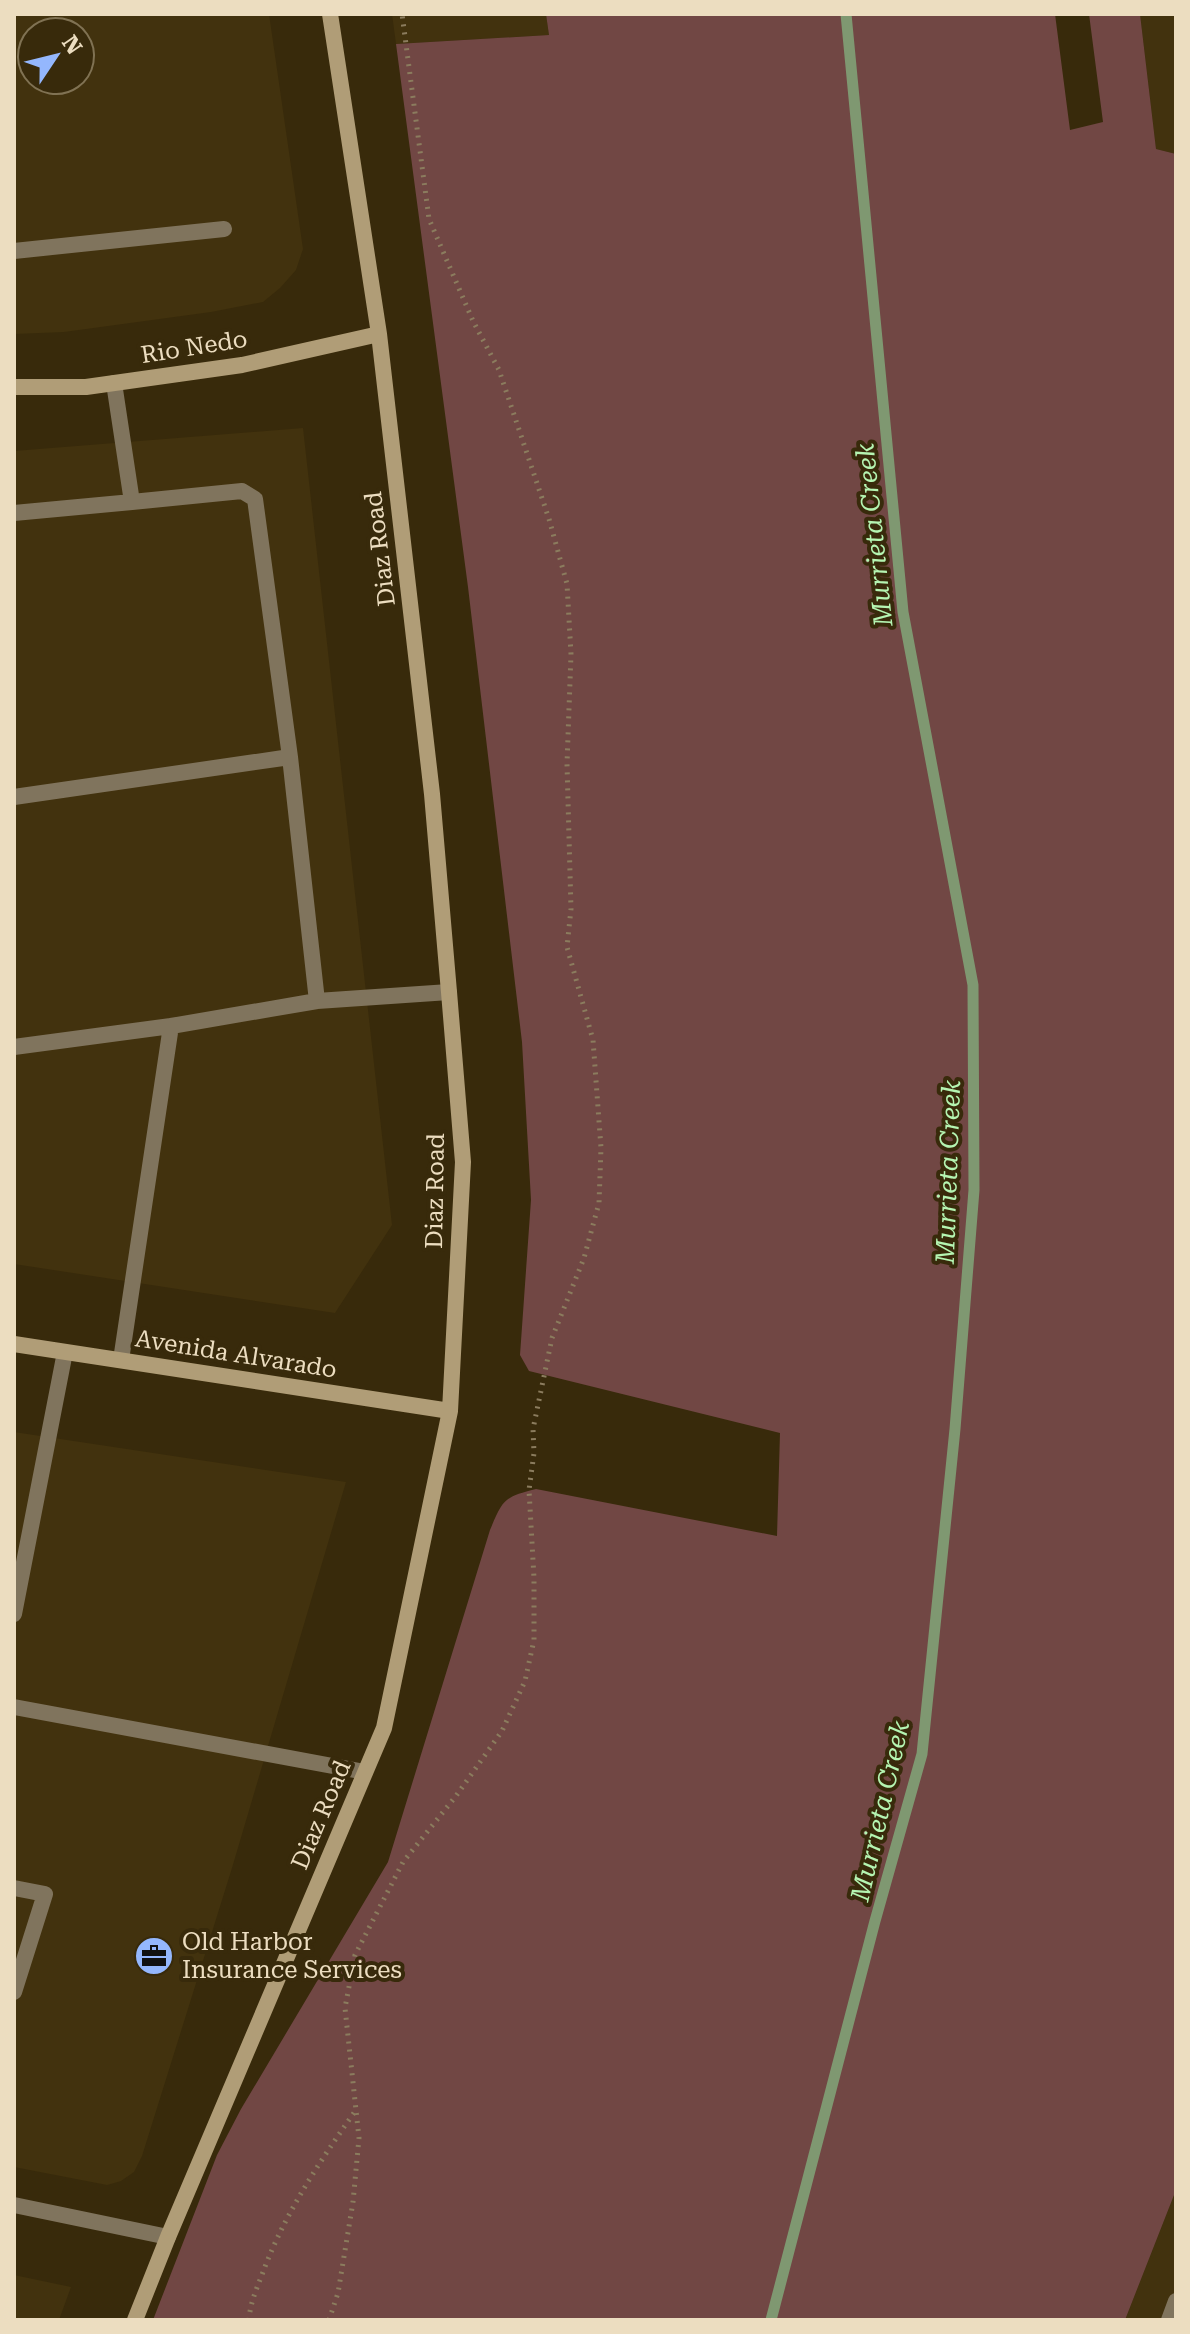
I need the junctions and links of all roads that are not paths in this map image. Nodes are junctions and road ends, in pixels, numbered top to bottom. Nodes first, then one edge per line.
1 (330, 14) edge
2 (224, 229) dead end
3 (14, 251) edge
4 (379, 334) junction
5 (114, 383) junction
6 (14, 387) edge
7 (132, 502) junction
8 (14, 513) edge
9 (290, 757) junction
10 (14, 797) edge
11 (449, 992) junction
12 (317, 1001) junction
13 (171, 1026) junction
14 (14, 1047) edge
15 (14, 1344) edge
16 (65, 1352) junction
17 (121, 1360) junction
18 (450, 1411) junction
19 (14, 1614) edge
20 (14, 1707) edge
21 (365, 1772) junction
22 (14, 1888) edge
23 (14, 1992) edge
24 (14, 2205) edge
25 (168, 2237) junction
26 (1176, 2301) edge
27 (135, 2320) edge
28 (1169, 2320) edge

1 - 4 main road, Diaz Road
2 - 3 street
4 - 5 main road, Rio Nedo
4 - 11 main road, Diaz Road
5 - 6 main road, Rio Nedo
5 - 7 street
7 - 8 street
7 - 9 street
9 - 10 street
9 - 12 street
11 - 12 street
11 - 18 main road, Diaz Road
12 - 13 street
13 - 14 street
13 - 17 street
15 - 16 main road, Avenida Alvarado
16 - 17 main road, Avenida Alvarado
16 - 19 street
17 - 18 main road, Avenida Alvarado
18 - 21 main road, Diaz Road
20 - 21 street
21 - 25 main road, Diaz Road
22 - 23 street
24 - 25 street
25 - 27 main road, Diaz Road
26 - 28 street

